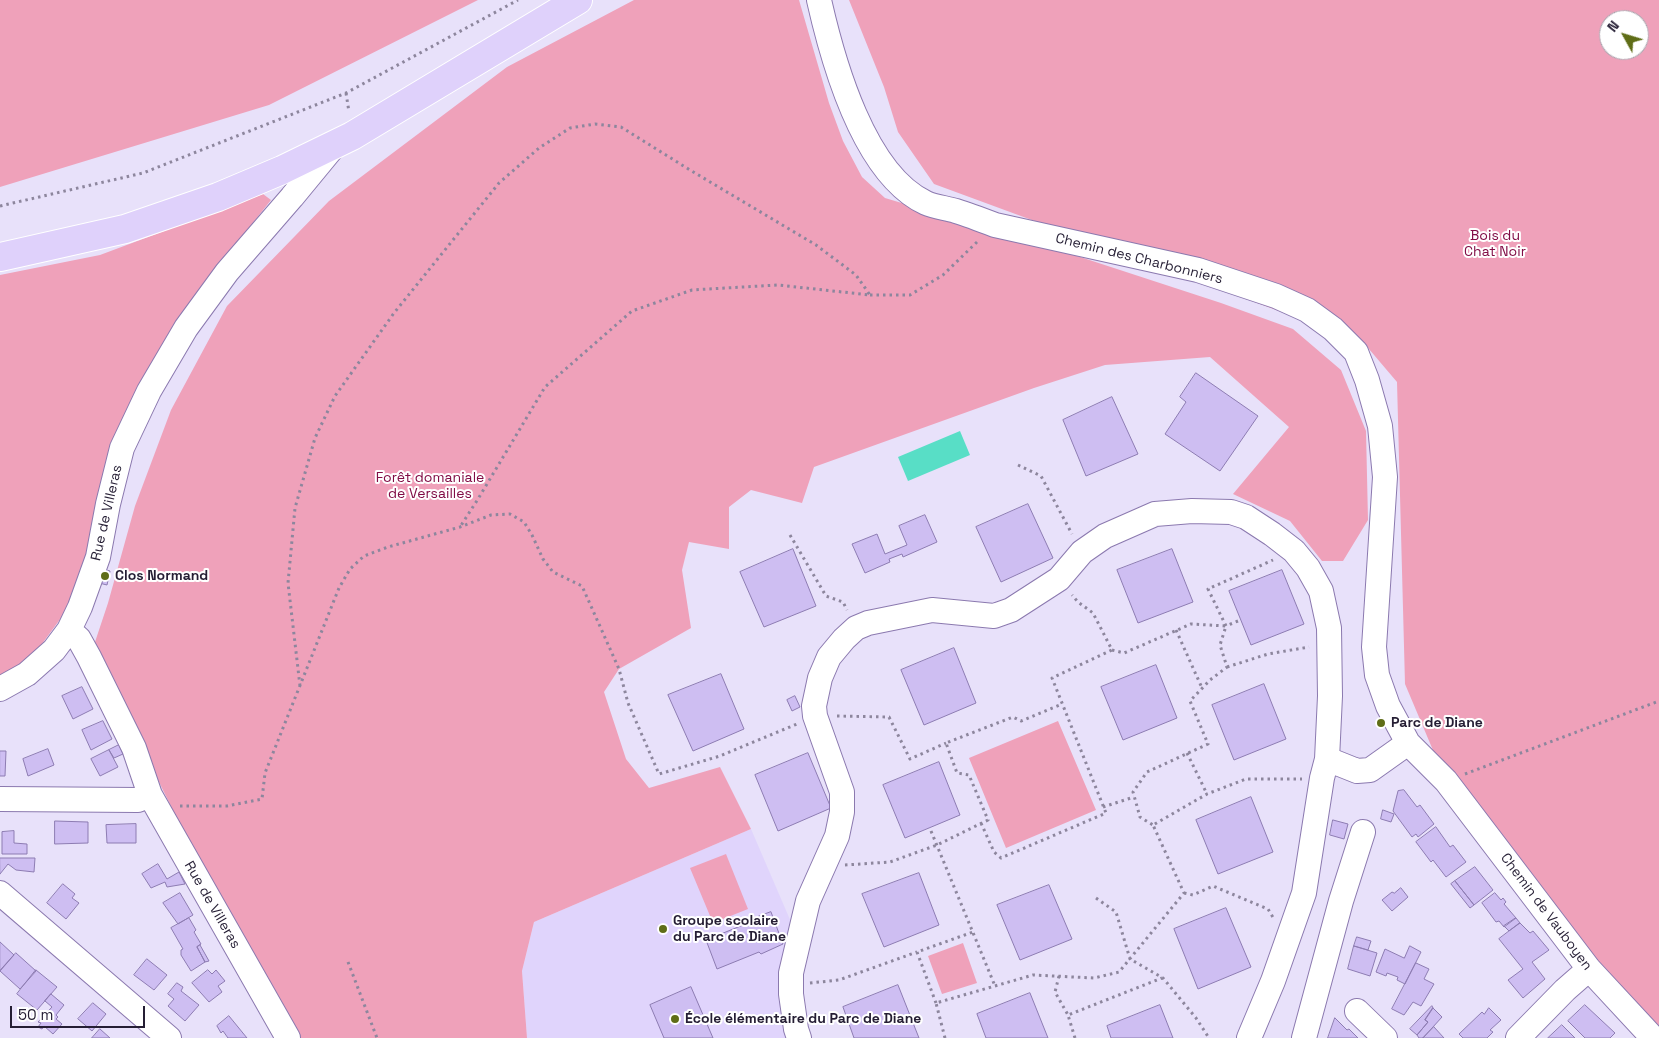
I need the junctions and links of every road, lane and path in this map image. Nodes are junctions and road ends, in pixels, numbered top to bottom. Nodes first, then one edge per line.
1 (518, 0) edge
2 (578, 0) edge
3 (819, 0) edge
4 (334, 146) junction
5 (0, 206) edge
6 (995, 225) junction
7 (0, 257) edge
8 (870, 295) junction
9 (1018, 465) dead end
10 (460, 527) junction
11 (790, 535) dead end
12 (1294, 551) junction
13 (1082, 552) junction
14 (1059, 579) junction
15 (1238, 621) dead end
16 (1226, 626) junction
17 (856, 628) junction
18 (69, 630) junction
19 (1176, 630) junction
20 (1316, 646) dead end
21 (1112, 650) junction
22 (1227, 667) junction
23 (300, 686) junction
24 (1202, 688) junction
25 (0, 689) edge
26 (1659, 701) edge
27 (1062, 704) junction
28 (1408, 743) junction
29 (1187, 753) junction
30 (720, 756) dead end
31 (1325, 769) junction
32 (1446, 781) junction
33 (1207, 794) junction
34 (1134, 796) junction
35 (0, 799) edge
36 (152, 800) junction
37 (1103, 807) junction
38 (980, 824) junction
39 (1153, 825) junction
40 (932, 831) dead end
41 (1364, 832) dead end
42 (937, 845) junction
43 (824, 866) junction
44 (0, 893) edge
45 (1184, 893) junction
46 (1304, 893) junction
47 (1096, 898) dead end
48 (1342, 901) junction
49 (1294, 925) junction
50 (973, 932) junction
51 (917, 952) junction
52 (1130, 960) junction
53 (348, 962) dead end
54 (1589, 969) junction
55 (1059, 976) junction
56 (1163, 978) junction
57 (791, 984) junction
58 (995, 986) junction
59 (936, 1003) junction
60 (1357, 1011) dead end
61 (1068, 1015) junction
62 (169, 1038) edge
63 (288, 1038) edge
64 (377, 1038) edge
65 (799, 1038) edge
66 (945, 1038) edge
67 (1075, 1038) edge
68 (1209, 1038) edge
69 (1249, 1038) edge
70 (1304, 1038) edge
71 (1385, 1038) edge
72 (1518, 1038) edge
73 (1653, 1038) edge

1 - 5 path
2 - 4 main road
3 - 6 street, Chemin des Charbonniers
4 - 7 main road
4 - 18 street, Rue de Villeras
6 - 8 path
6 - 28 street, Chemin des Charbonniers
8 - 10 path
8 - 23 path
9 - 13 path
10 - 23 path
10 - 30 path
11 - 17 path
12 - 13 street
12 - 16 path
12 - 31 street
13 - 14 street
14 - 17 street
14 - 21 path
15 - 16 path
16 - 19 path
16 - 22 path
17 - 43 street
18 - 25 street
18 - 36 street, Rue de Villeras
19 - 21 path
19 - 24 path
20 - 22 path
21 - 27 path
22 - 24 path
23 - 36 path
24 - 29 path
26 - 32 path
27 - 37 path
27 - 38 path
28 - 31 street
28 - 32 street, Chemin des Charbonniers
29 - 33 path
29 - 34 path
31 - 33 path
31 - 46 street
32 - 54 street, Chemin de Vauboyen
33 - 39 path
34 - 37 path
34 - 39 path
35 - 36 street
36 - 63 street, Rue de Villeras
37 - 38 path
38 - 42 path
39 - 45 path
40 - 42 path
41 - 48 street
42 - 43 path
42 - 50 path
43 - 57 street
44 - 62 street
45 - 49 path
45 - 52 path
46 - 48 street
46 - 49 street
47 - 52 path
48 - 70 street
49 - 69 street
50 - 51 path
50 - 58 path
51 - 57 path
51 - 59 path
52 - 55 path
52 - 56 path
53 - 64 path
54 - 72 street
54 - 73 street, Chemin de Vauboyen
55 - 58 path
55 - 61 path
56 - 61 path
56 - 68 path
57 - 65 street
58 - 59 path
59 - 66 path
60 - 71 street
61 - 67 path

